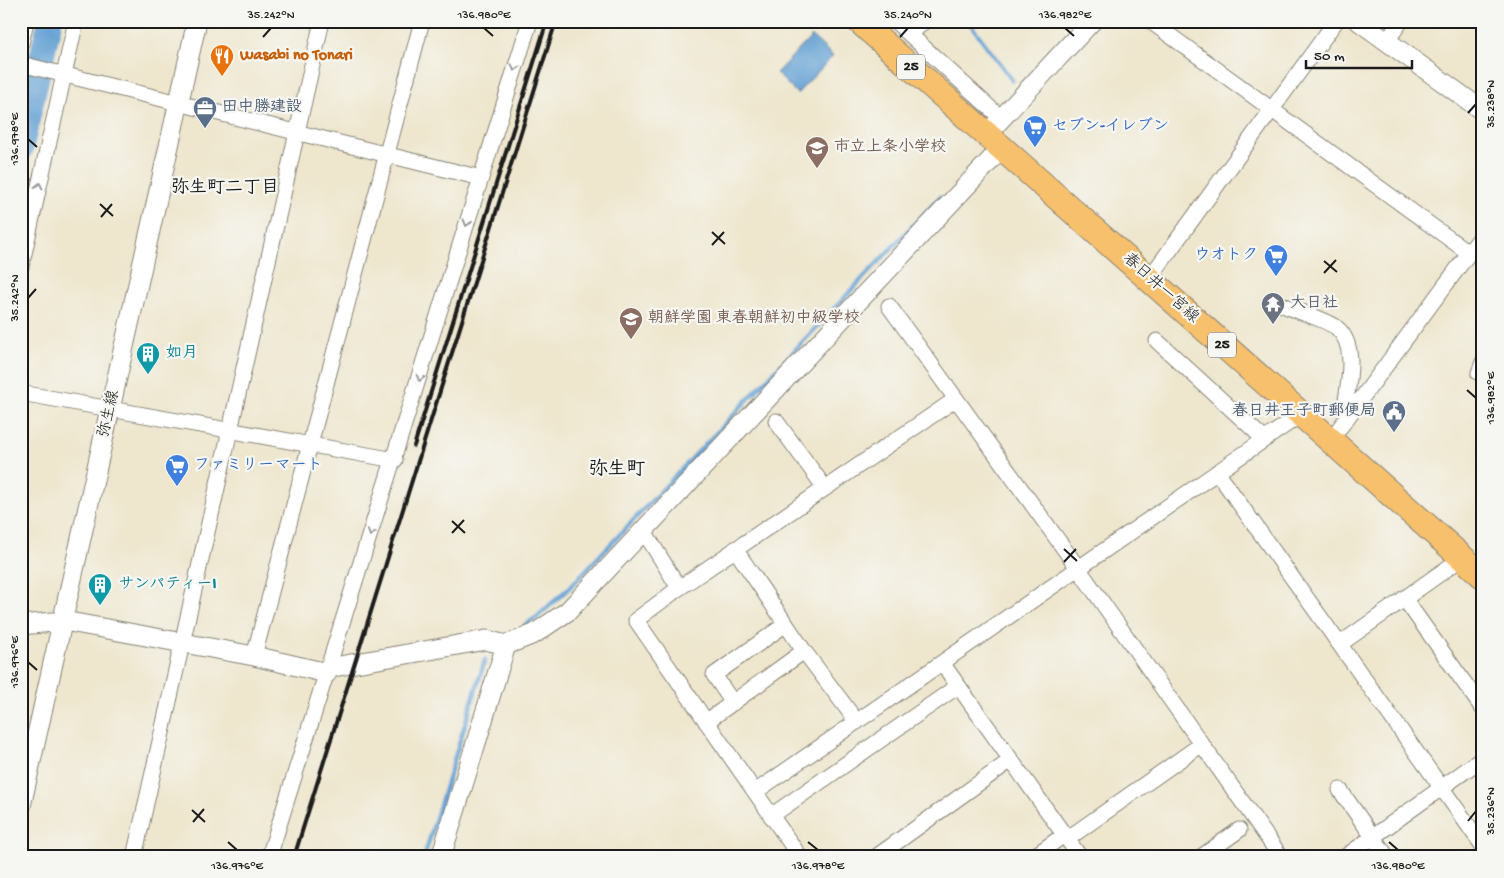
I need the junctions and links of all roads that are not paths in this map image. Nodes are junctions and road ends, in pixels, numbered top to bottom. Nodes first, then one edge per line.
1 (26, 21) edge
2 (76, 21) edge
3 (198, 21) edge
4 (322, 21) edge
5 (422, 21) edge
6 (530, 21) edge
7 (859, 21) edge
8 (894, 21) edge
9 (924, 21) edge
10 (1150, 21) edge
11 (1336, 21) edge
12 (1359, 21) edge
13 (1401, 21) edge
14 (1089, 22) edge
15 (910, 35) junction
16 (1387, 41) junction
17 (21, 44) edge
18 (23, 64) edge
19 (59, 73) junction
20 (179, 103) junction
21 (1271, 108) junction
22 (1483, 111) edge
23 (297, 133) junction
24 (996, 134) junction
25 (386, 154) junction
26 (481, 178) junction
27 (1483, 234) edge
28 (1469, 253) junction
29 (21, 268) edge
30 (1148, 279) junction
31 (1283, 305) dead end
32 (890, 306) dead end
33 (1157, 341) dead end
34 (1483, 362) edge
35 (1483, 376) edge
36 (21, 393) edge
37 (956, 398) junction
38 (112, 408) junction
39 (1351, 413) junction
40 (1300, 415) junction
41 (776, 421) dead end
42 (230, 430) junction
43 (1264, 439) junction
44 (1330, 441) junction
45 (310, 444) junction
46 (395, 460) junction
47 (1218, 472) junction
48 (825, 488) junction
49 (644, 531) junction
50 (735, 549) junction
51 (1462, 558) junction
52 (1078, 568) junction
53 (1483, 576) edge
54 (679, 588) junction
55 (1404, 598) junction
56 (64, 621) junction
57 (786, 624) junction
58 (21, 625) edge
59 (182, 642) junction
60 (1340, 644) junction
61 (506, 645) junction
62 (804, 651) junction
63 (254, 656) junction
64 (942, 663) junction
65 (327, 670) junction
66 (958, 686) junction
67 (733, 703) junction
68 (1483, 709) edge
69 (706, 722) junction
70 (857, 722) junction
71 (1202, 744) junction
72 (1483, 758) edge
73 (1011, 760) junction
74 (1442, 788) junction
75 (1340, 790) dead end
76 (755, 792) junction
77 (21, 806) edge
78 (771, 816) junction
79 (1239, 830) dead end
80 (1373, 836) junction
81 (1065, 837) junction
82 (1483, 846) edge
83 (134, 857) edge
84 (269, 857) edge
85 (441, 857) edge
86 (800, 857) edge
87 (876, 857) edge
88 (1033, 857) edge
89 (1080, 857) edge
90 (1201, 857) edge
91 (1280, 857) edge
92 (1344, 857) edge
93 (1387, 857) edge

1 - 17 street
2 - 19 street
3 - 20 street, 弥生線
4 - 23 street
5 - 25 street
6 -> 26 street
7 - 24 main road, 春日井一宮線 / 25
8 - 15 street
9 - 15 street
10 - 21 street
11 - 21 street
12 - 16 street
13 - 16 street
14 - 24 street
15 - 24 street
16 - 22 street
18 - 19 street
19 - 20 street
29 -> 19 street
20 - 23 street
20 - 38 street, 弥生線
21 - 28 street
21 - 30 street
23 - 25 street
23 - 42 street
24 - 30 main road, 春日井一宮線 / 25
24 - 49 street
25 - 26 street
25 - 45 street
26 -> 46 street
27 - 28 street
28 - 39 street
30 - 40 main road, 春日井一宮線 / 25
31 - 39 street
32 - 37 street
33 - 43 street
34 - 35 street
36 - 38 street
37 - 48 street
37 - 52 street
38 - 42 street
38 - 56 street, 弥生線
39 - 44 street
40 - 43 street
40 - 44 main road, 春日井一宮線 / 25
41 - 48 street
42 - 45 street
42 - 59 street
43 - 47 street
44 - 51 main road, 春日井一宮線 / 25
45 - 46 street
45 - 63 street
46 -> 65 street
47 - 52 street
47 - 60 street
48 - 50 street
49 - 54 street
49 - 61 street
50 - 54 street
50 - 57 street
51 - 53 main road, 春日井一宮線 / 25
51 - 55 street
52 - 64 street
52 - 71 street
54 - 69 street
55 - 60 street
55 - 68 street
56 - 58 street
56 - 59 street
56 - 77 street, 弥生線
57 - 62 street
57 - 67 street
59 - 63 street
59 - 83 street
60 - 74 street
61 - 65 street
61 - 85 street
62 - 67 street
62 - 70 street
63 - 65 street
64 - 66 street
64 - 70 street
65 - 84 street
66 - 73 street
66 - 78 street
67 - 69 street
69 - 76 street
70 - 76 street
71 - 81 street
71 - 91 street
72 - 74 street
73 - 81 street
73 - 87 street
74 - 80 street
74 - 82 street
75 - 80 street
76 - 78 street
78 - 86 street
79 - 90 street
80 - 92 street
80 - 93 street
81 - 88 street
81 - 89 street

